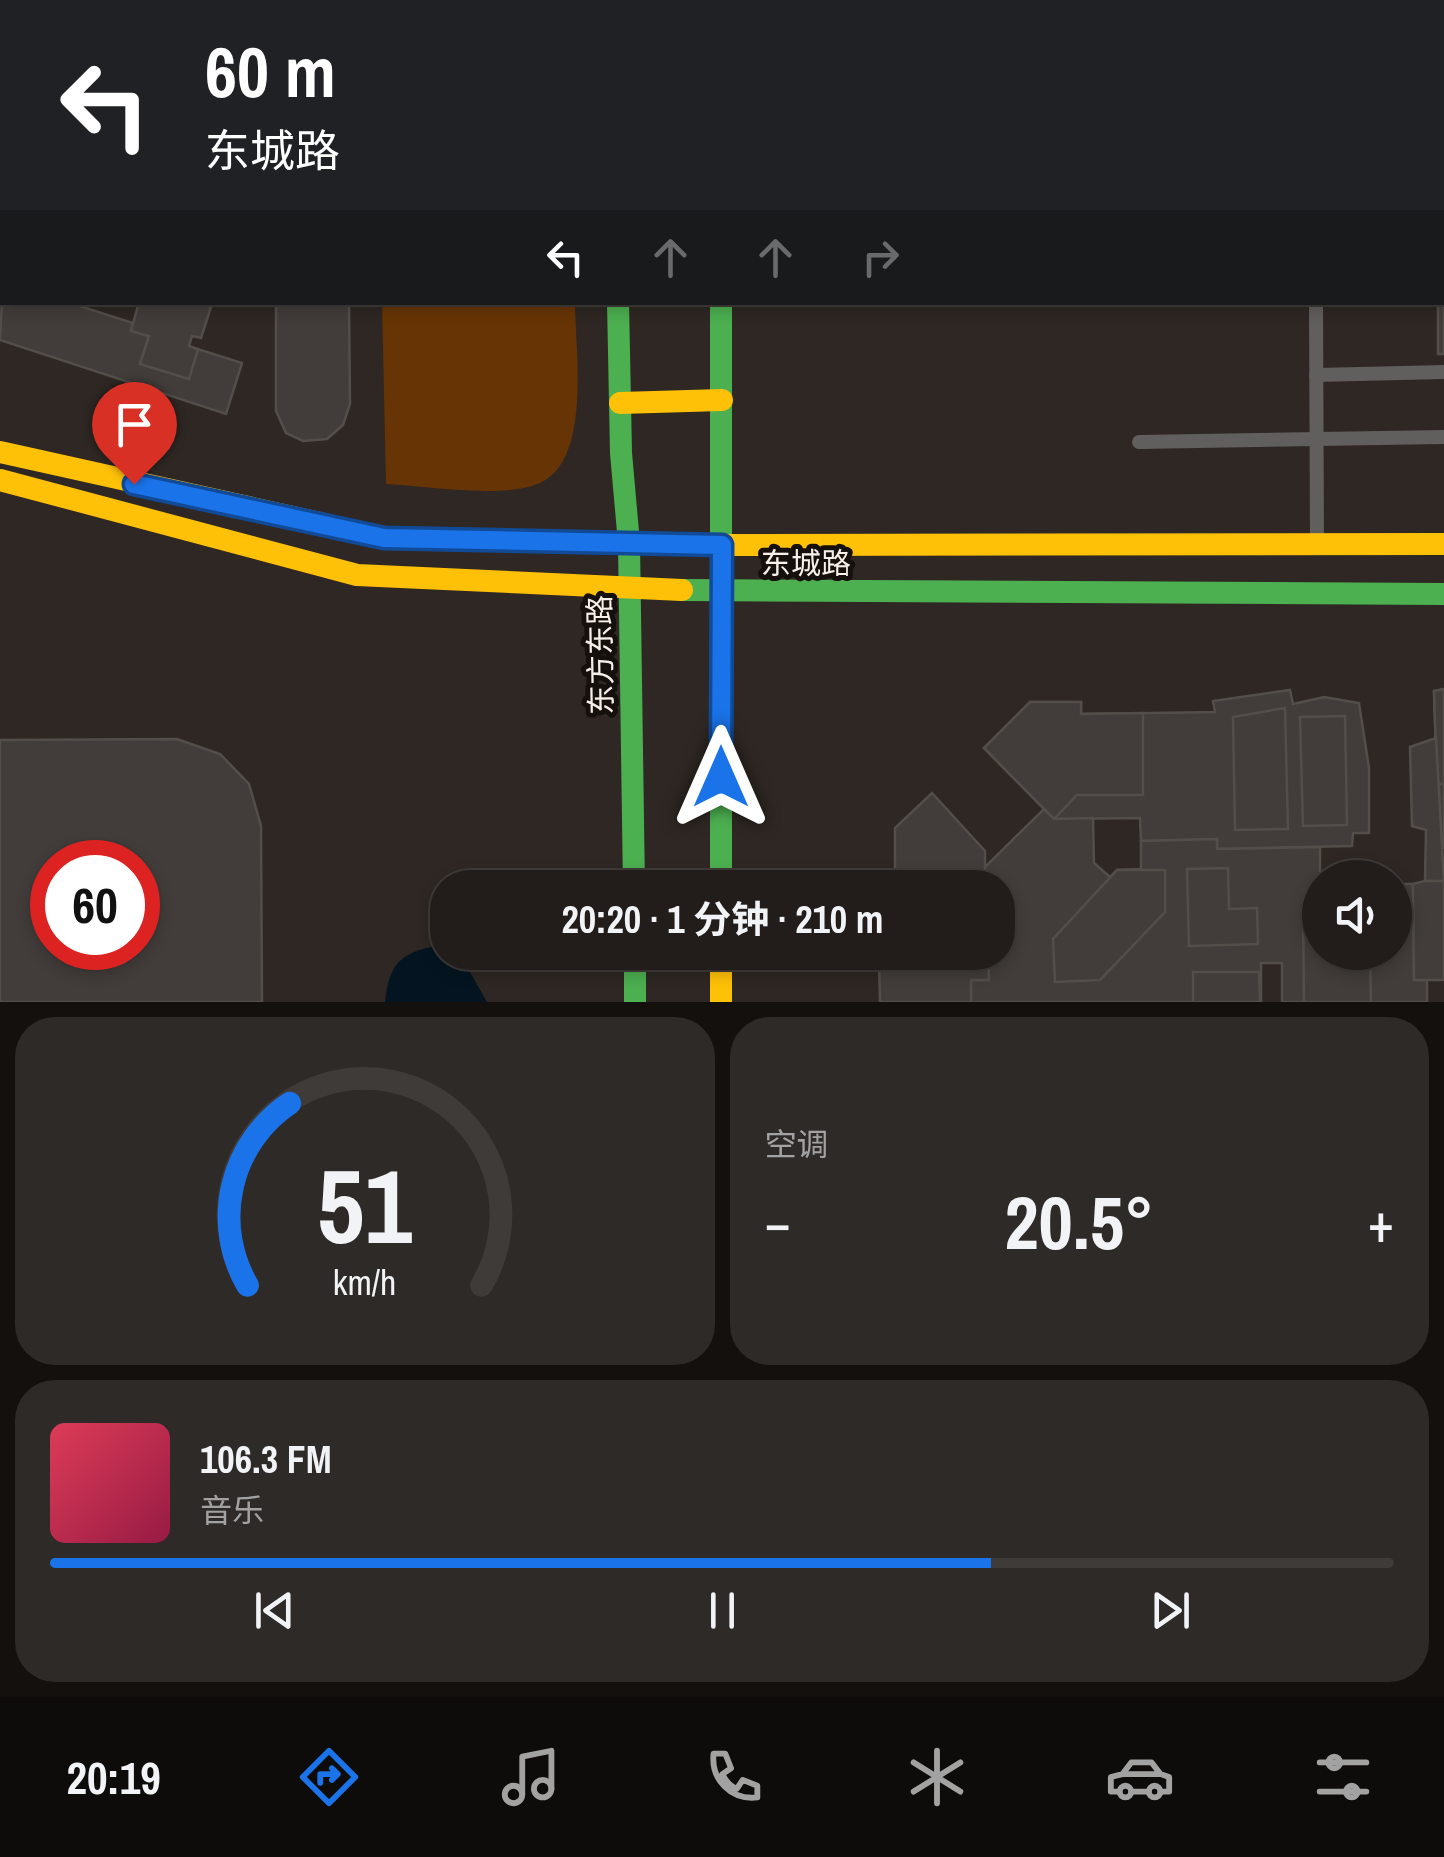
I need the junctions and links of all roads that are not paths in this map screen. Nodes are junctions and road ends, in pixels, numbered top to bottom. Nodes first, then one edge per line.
1 (618, 305) edge
2 (721, 305) edge
3 (1316, 305) edge
4 (1444, 372) edge
5 (1316, 375) junction
6 (722, 400) junction
7 (620, 404) junction
8 (1444, 437) edge
9 (1316, 439) junction
10 (1139, 442) dead end
11 (0, 452) edge
12 (0, 480) edge
13 (629, 543) junction
14 (1444, 544) edge
15 (722, 545) junction
16 (1317, 545) junction
17 (630, 589) junction
18 (721, 592) junction
19 (1444, 594) edge
20 (634, 870) edge
21 (721, 870) edge
22 (635, 970) edge
23 (721, 970) edge
24 (636, 1002) edge
25 (721, 1002) edge

1 - 7 main road, 东方东路
2 - 6 main road
3 - 5 lane
4 - 5 lane
5 - 9 lane
6 - 7 main road
6 - 15 main road
7 - 13 main road, 东方东路
8 - 9 lane
9 - 10 lane
9 - 16 lane
11 - 13 main road, 东城路
12 - 17 main road, 东城路
13 - 15 main road, 东城路
13 - 17 main road, 东方东路
14 - 16 main road, 东城路
15 - 16 main road, 东城路
15 - 18 main road
17 - 18 main road, 东城路
17 - 20 main road, 东方东路
18 - 19 main road, 东城路
18 - 21 main road
22 - 24 main road
23 - 25 main road

